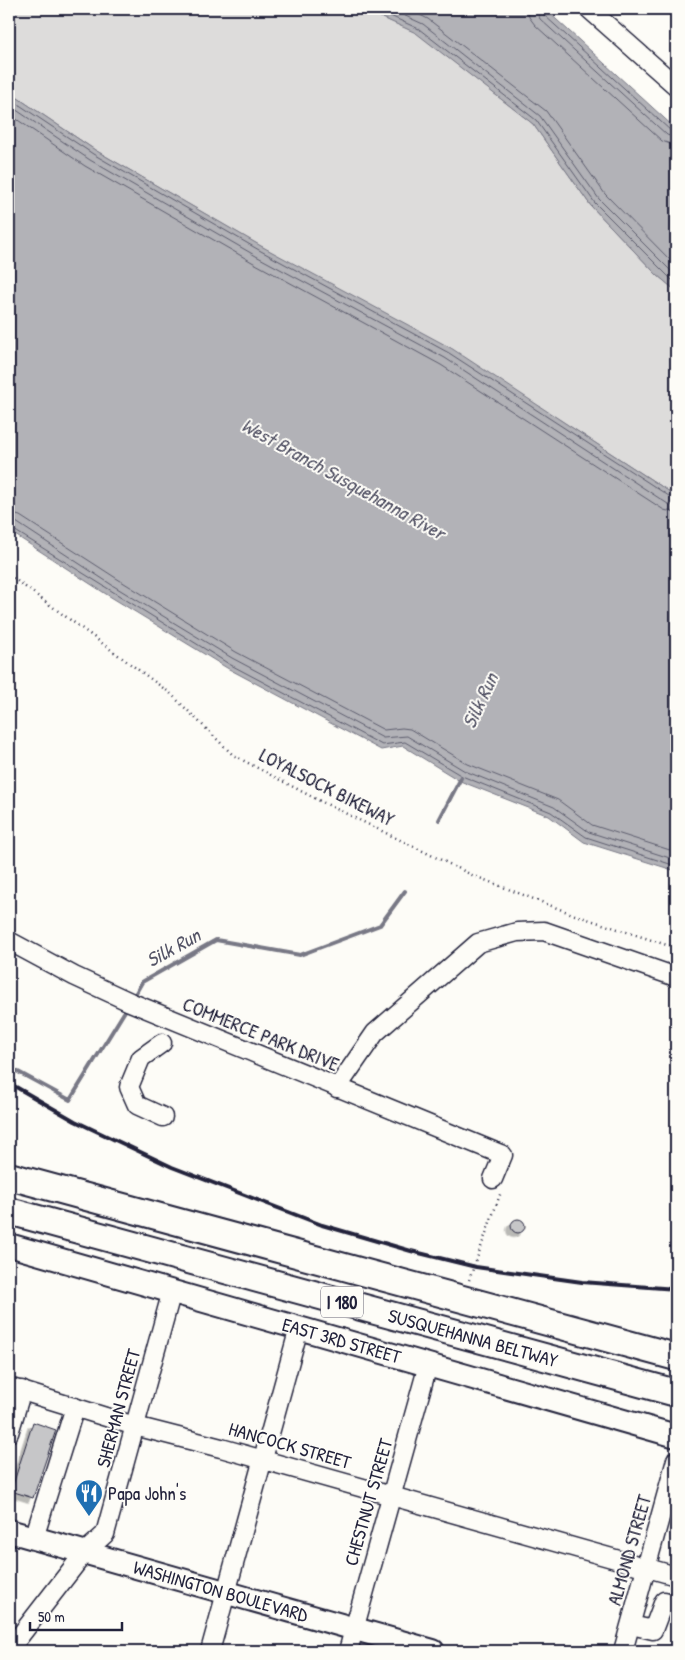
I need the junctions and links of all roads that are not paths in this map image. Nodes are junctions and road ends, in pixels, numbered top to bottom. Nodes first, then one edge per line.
1 (589, 9) edge
2 (676, 86) edge
3 (9, 941) edge
4 (676, 977) edge
5 (162, 1043) dead end
6 (337, 1088) junction
7 (163, 1117) dead end
8 (9, 1164) edge
9 (9, 1176) edge
10 (498, 1182) road end
11 (9, 1212) edge
12 (192, 1226) junction
13 (9, 1245) edge
14 (172, 1291) junction
15 (299, 1328) junction
16 (676, 1357) edge
17 (428, 1365) junction
18 (15, 1388) edge
19 (676, 1393) edge
20 (75, 1407) junction
21 (135, 1426) junction
22 (9, 1433) edge
23 (676, 1436) edge
24 (263, 1460) junction
25 (676, 1460) edge
26 (392, 1496) junction
27 (9, 1531) edge
28 (34, 1538) junction
29 (85, 1552) junction
30 (647, 1567) junction
31 (676, 1576) edge
32 (226, 1593) junction
33 (676, 1604) edge
34 (630, 1625) junction
35 (354, 1629) junction
36 (9, 1650) edge
37 (210, 1651) edge
38 (348, 1651) edge
39 (433, 1651) edge
40 (623, 1651) edge

1 - 2 street
3 - 6 street, COMMERCE PARK DRIVE
4 - 6 street
5 - 7 street
6 - 10 street, COMMERCE PARK DRIVE
8 - 12 highway
9 - 12 highway, SUSQUEHANNA BELTWAY / I 180
11 - 19 highway, SUSQUEHANNA BELTWAY / I 180
12 - 16 highway, SUSQUEHANNA BELTWAY / I 180
13 - 14 main road, EAST 3RD STREET
14 - 15 main road, EAST 3RD STREET
14 - 21 street, SHERMAN STREET
15 - 17 main road, EAST 3RD STREET
15 - 24 street
17 - 23 main road, EAST 3RD STREET
17 - 26 street, CHESTNUT STREET
18 - 20 street, HANCOCK STREET
18 - 22 street
20 - 21 street, HANCOCK STREET
20 - 28 street
21 - 24 street, HANCOCK STREET
21 - 29 street, SHERMAN STREET
24 - 26 street, HANCOCK STREET
24 - 32 street
25 - 30 street, ALMOND STREET
26 - 30 street, HANCOCK STREET
26 - 35 street, CHESTNUT STREET
27 - 28 main road, WASHINGTON BOULEVARD
28 - 29 main road, WASHINGTON BOULEVARD
29 - 32 main road, WASHINGTON BOULEVARD
29 - 36 street, SHERMAN STREET
30 - 31 street, HANCOCK STREET
30 - 34 street, ALMOND STREET
32 - 35 main road, WASHINGTON BOULEVARD
32 - 37 street
33 - 34 street
34 - 40 street, ALMOND STREET
35 - 38 street, CHESTNUT STREET
35 - 39 main road, WASHINGTON BOULEVARD

